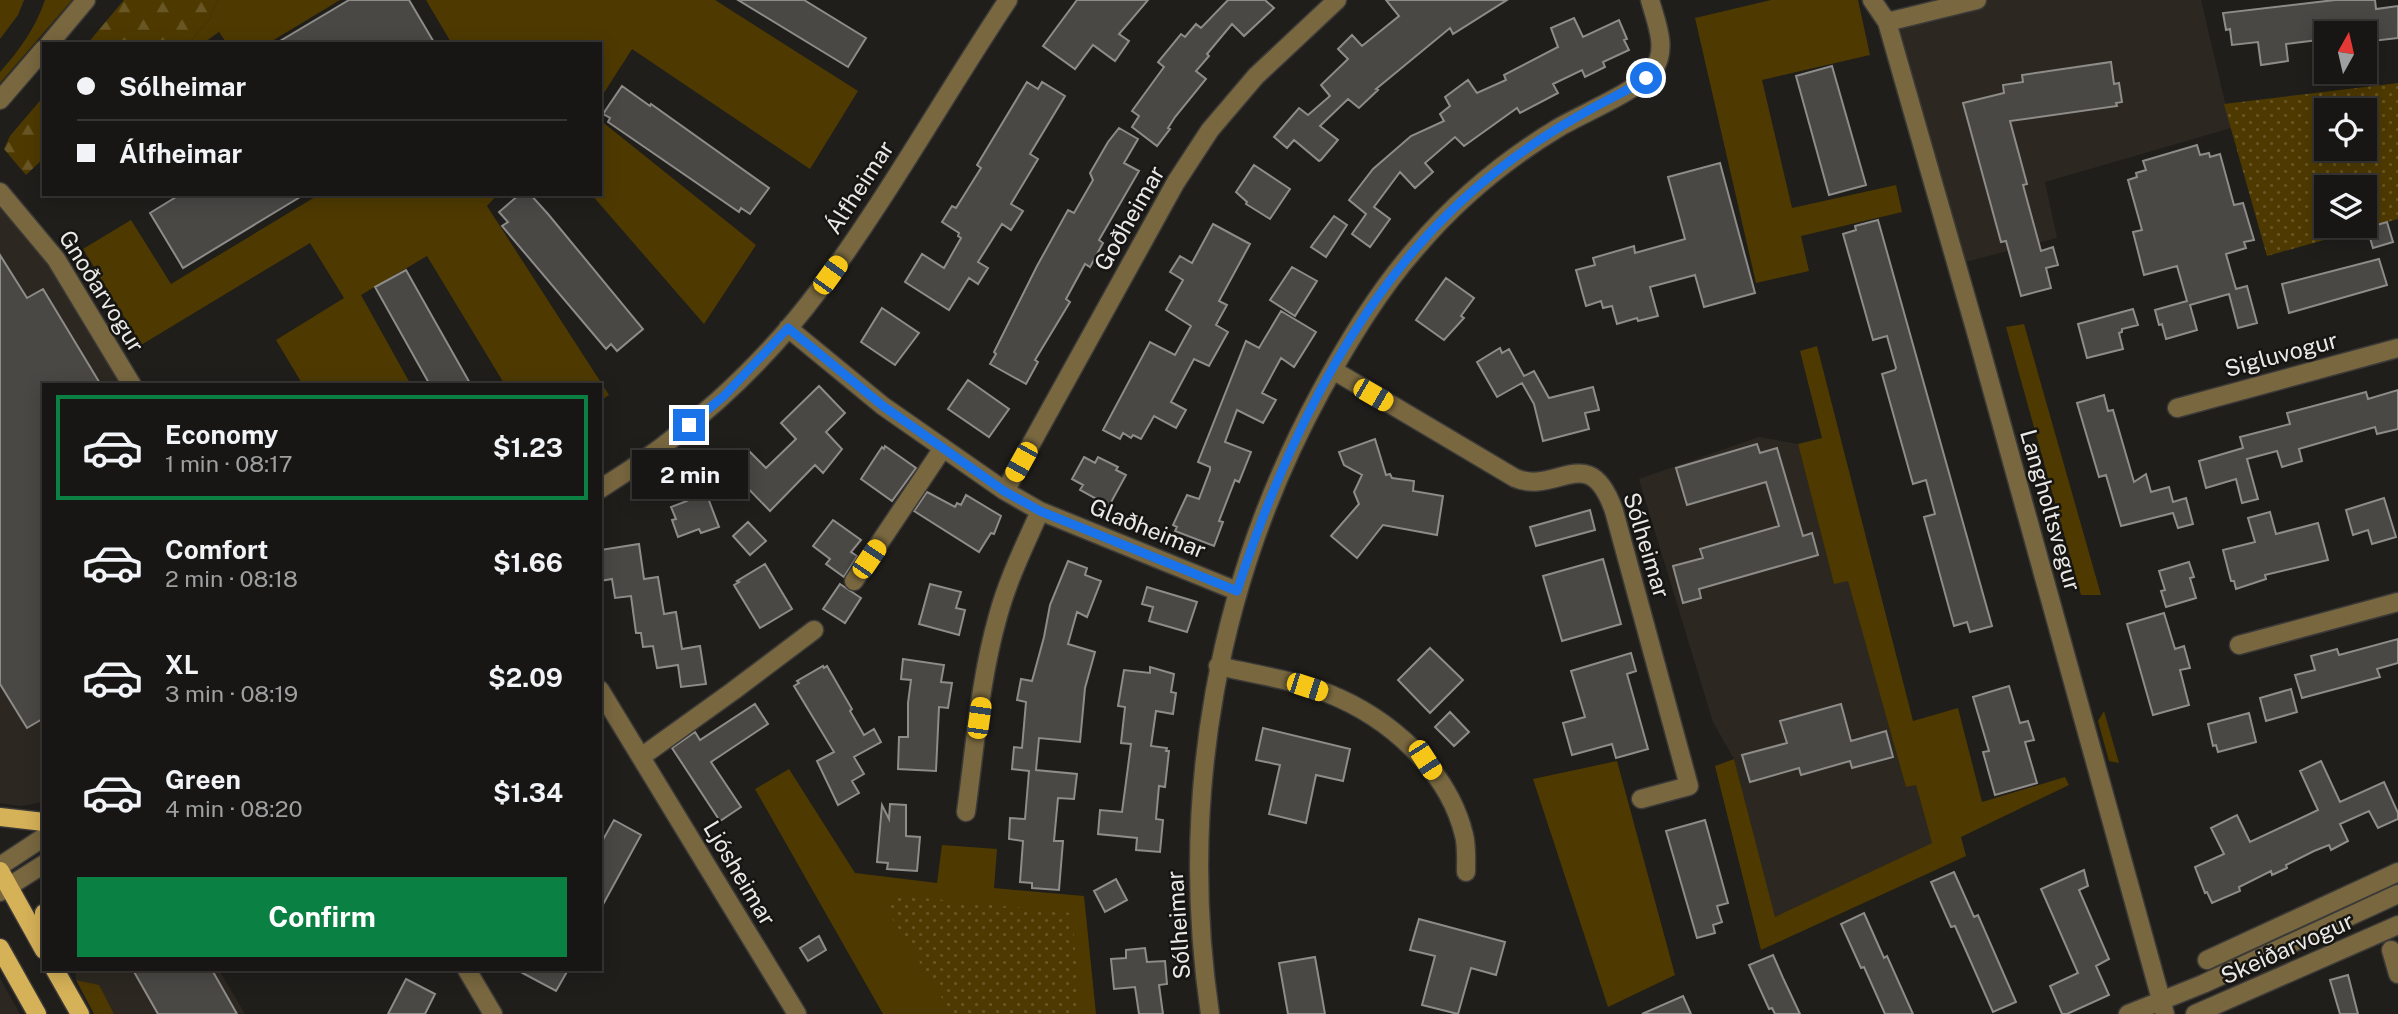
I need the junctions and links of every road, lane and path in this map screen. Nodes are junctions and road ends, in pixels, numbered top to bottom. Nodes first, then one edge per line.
1 (86, 0) edge
2 (1008, 0) edge
3 (1336, 0) edge
4 (1650, 0) edge
5 (1872, 0) edge
6 (1891, 0) edge
7 (1977, 0) edge
8 (1887, 21) junction
9 (50, 42) edge
10 (42, 51) edge
11 (0, 100) edge
12 (0, 192) edge
13 (788, 328) junction
14 (2398, 348) edge
15 (1333, 370) junction
16 (131, 383) edge
17 (2176, 408) dead end
18 (943, 448) junction
19 (602, 488) edge
20 (1004, 491) junction
21 (1040, 511) junction
22 (854, 581) dead end
23 (1237, 591) junction
24 (2398, 602) edge
25 (814, 630) dead end
26 (2239, 645) dead end
27 (1218, 666) junction
28 (602, 693) edge
29 (641, 757) junction
30 (1642, 799) dead end
31 (966, 812) dead end
32 (0, 817) edge
33 (42, 822) edge
34 (42, 839) edge
35 (42, 865) edge
36 (1466, 872) dead end
37 (2398, 872) edge
38 (2, 879) edge
39 (2398, 894) edge
40 (2398, 925) edge
41 (2257, 937) junction
42 (42, 947) edge
43 (0, 948) edge
44 (2391, 950) dead end
45 (2264, 956) junction
46 (2207, 960) dead end
47 (56, 971) edge
48 (468, 971) edge
49 (2398, 974) edge
50 (2164, 1008) edge
51 (37, 1014) edge
52 (80, 1014) edge
53 (493, 1014) edge
54 (797, 1014) edge
55 (1210, 1014) edge
56 (2128, 1014) edge
57 (2195, 1014) edge

1 - 9 street
2 - 13 street, Álfheimar
3 - 20 street, Goðheimar
4 - 15 street, Sólheimar
5 - 8 street, Langholtsvegur
6 - 8 street
7 - 8 street
8 - 50 street, Langholtsvegur
10 - 11 street
12 - 16 street, Gnoðarvogur
13 - 18 street, Glaðheimar
13 - 19 street, Álfheimar
14 - 17 street, Sigluvogur
15 - 23 street, Sólheimar
15 - 30 street, Sólheimar
18 - 20 street, Glaðheimar
18 - 22 street
20 - 21 street, Glaðheimar
21 - 23 street, Glaðheimar
21 - 31 street
23 - 27 street, Sólheimar
24 - 26 street
25 - 29 street
27 - 36 street
27 - 55 street, Sólheimar
28 - 29 street, Ljósheimar
29 - 54 street, Ljósheimar
32 - 33 main road
34 - 38 street
35 - 38 street
37 - 41 street, Skeiðarvogur
38 - 42 main road
39 - 45 street, Skeiðarvogur
40 - 57 street, Skeiðarvogur
41 - 45 street, Skeiðarvogur
41 - 46 street, Skeiðarvogur
43 - 51 main road
44 - 49 street
45 - 50 street, Skeiðarvogur
47 - 52 main road
48 - 53 street
50 - 56 street, Skeiðarvogur

